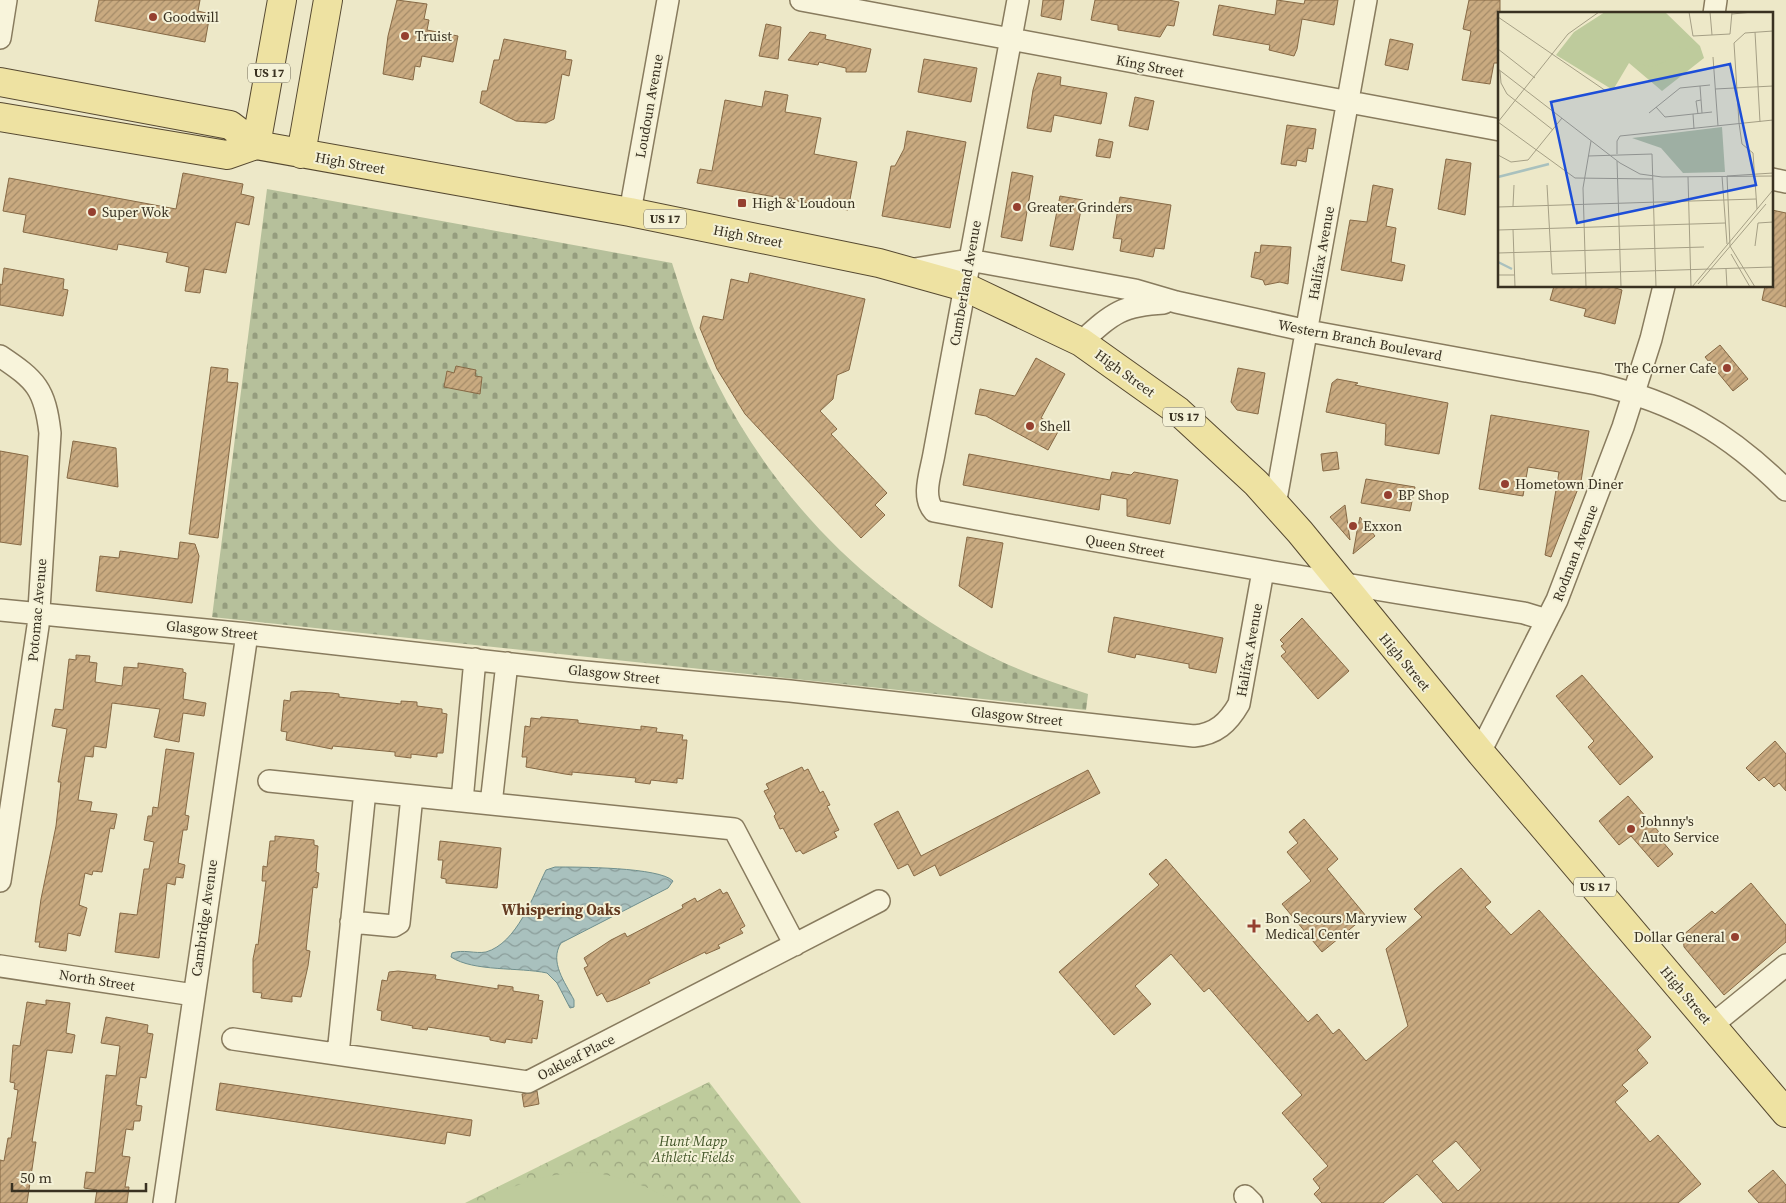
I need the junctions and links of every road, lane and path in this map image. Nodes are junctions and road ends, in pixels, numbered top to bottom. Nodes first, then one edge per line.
1 (6, 0) edge
2 (282, 0) edge
3 (328, 0) edge
4 (668, 0) edge
5 (801, 0) edge
6 (1018, 0) edge
7 (1366, 0) edge
8 (0, 38) edge
9 (1012, 39) junction
10 (0, 82) edge
11 (1348, 103) junction
12 (0, 116) edge
13 (1498, 130) edge
14 (256, 145) junction
15 (302, 154) junction
16 (630, 212) junction
17 (969, 260) junction
18 (908, 270) junction
19 (965, 286) junction
20 (1664, 288) edge
21 (1176, 302) junction
22 (1308, 331) junction
23 (1082, 342) junction
24 (0, 356) edge
25 (1634, 392) junction
26 (1786, 490) edge
27 (1275, 505) junction
28 (986, 521) joint
29 (1264, 571) junction
30 (1341, 585) junction
31 (0, 610) edge
32 (39, 613) junction
33 (1547, 620) junction
34 (247, 634) junction
35 (475, 659) junction
36 (507, 663) junction
37 (1225, 724) joint
38 (1480, 752) junction
39 (269, 781) dead end
40 (364, 791) junction
41 (412, 796) junction
42 (462, 801) junction
43 (491, 804) junction
44 (0, 882) edge
45 (879, 901) dead end
46 (351, 922) junction
47 (795, 944) junction
48 (1786, 965) edge
49 (0, 966) edge
50 (194, 995) junction
51 (1712, 1025) junction
52 (233, 1040) dead end
53 (338, 1054) junction
54 (1786, 1113) edge
55 (164, 1203) edge

1 - 8 street
2 - 14 main road, US 17
3 - 15 main road
4 - 16 street, Loudoun Avenue
5 - 9 street, King Street
6 - 9 street, Cumberland Avenue
7 - 11 street, Halifax Avenue
9 - 11 street, King Street
9 - 17 street, Cumberland Avenue
10 - 14 main road, High Street
11 - 13 street, King Street
11 - 22 street, Halifax Avenue
12 - 14 main road
14 - 15 main road, High Street / US 17
15 - 16 main road, High Street / US 17
16 - 18 main road, High Street / US 17
17 - 18 street, Western Branch Boulevard
17 - 19 street, Cumberland Avenue
17 - 21 street, Western Branch Boulevard
18 - 19 main road, High Street / US 17
19 - 23 main road, High Street / US 17
19 - 28 street, Cumberland Avenue
20 - 25 street, Rodman Avenue
21 - 22 street, Western Branch Boulevard
21 - 23 street
22 - 25 street, Western Branch Boulevard
22 - 27 street, Halifax Avenue
23 - 27 main road, High Street / US 17
24 - 32 street, Potomac Avenue
25 - 26 street, Western Branch Boulevard
25 - 33 street, Rodman Avenue
27 - 30 main road, High Street / US 17
28 - 29 street, Queen Street
29 - 30 street, Queen Street
29 - 37 street, Halifax Avenue
30 - 33 street, Queen Street
30 - 38 main road, High Street / US 17
31 - 32 street, Glasgow Street
32 - 34 street, Glasgow Street
32 - 44 street, Potomac Avenue
33 - 38 street, Rodman Avenue
34 - 35 street, Glasgow Street
34 - 50 street, Cambridge Avenue
35 - 36 street, Glasgow Street
35 - 42 street
36 - 37 street, Glasgow Street
36 - 43 street
38 - 51 main road, High Street / US 17
39 - 40 street
40 - 41 street
40 - 46 street
41 - 42 street
41 - 46 street
42 - 43 street
43 - 47 street
45 - 47 street, Oakleaf Place
46 - 53 street
47 - 53 street, Oakleaf Place
48 - 51 street
49 - 50 street, North Street
50 - 55 street, Cambridge Avenue
51 - 54 main road, High Street / US 17
52 - 53 street, Oakleaf Place

